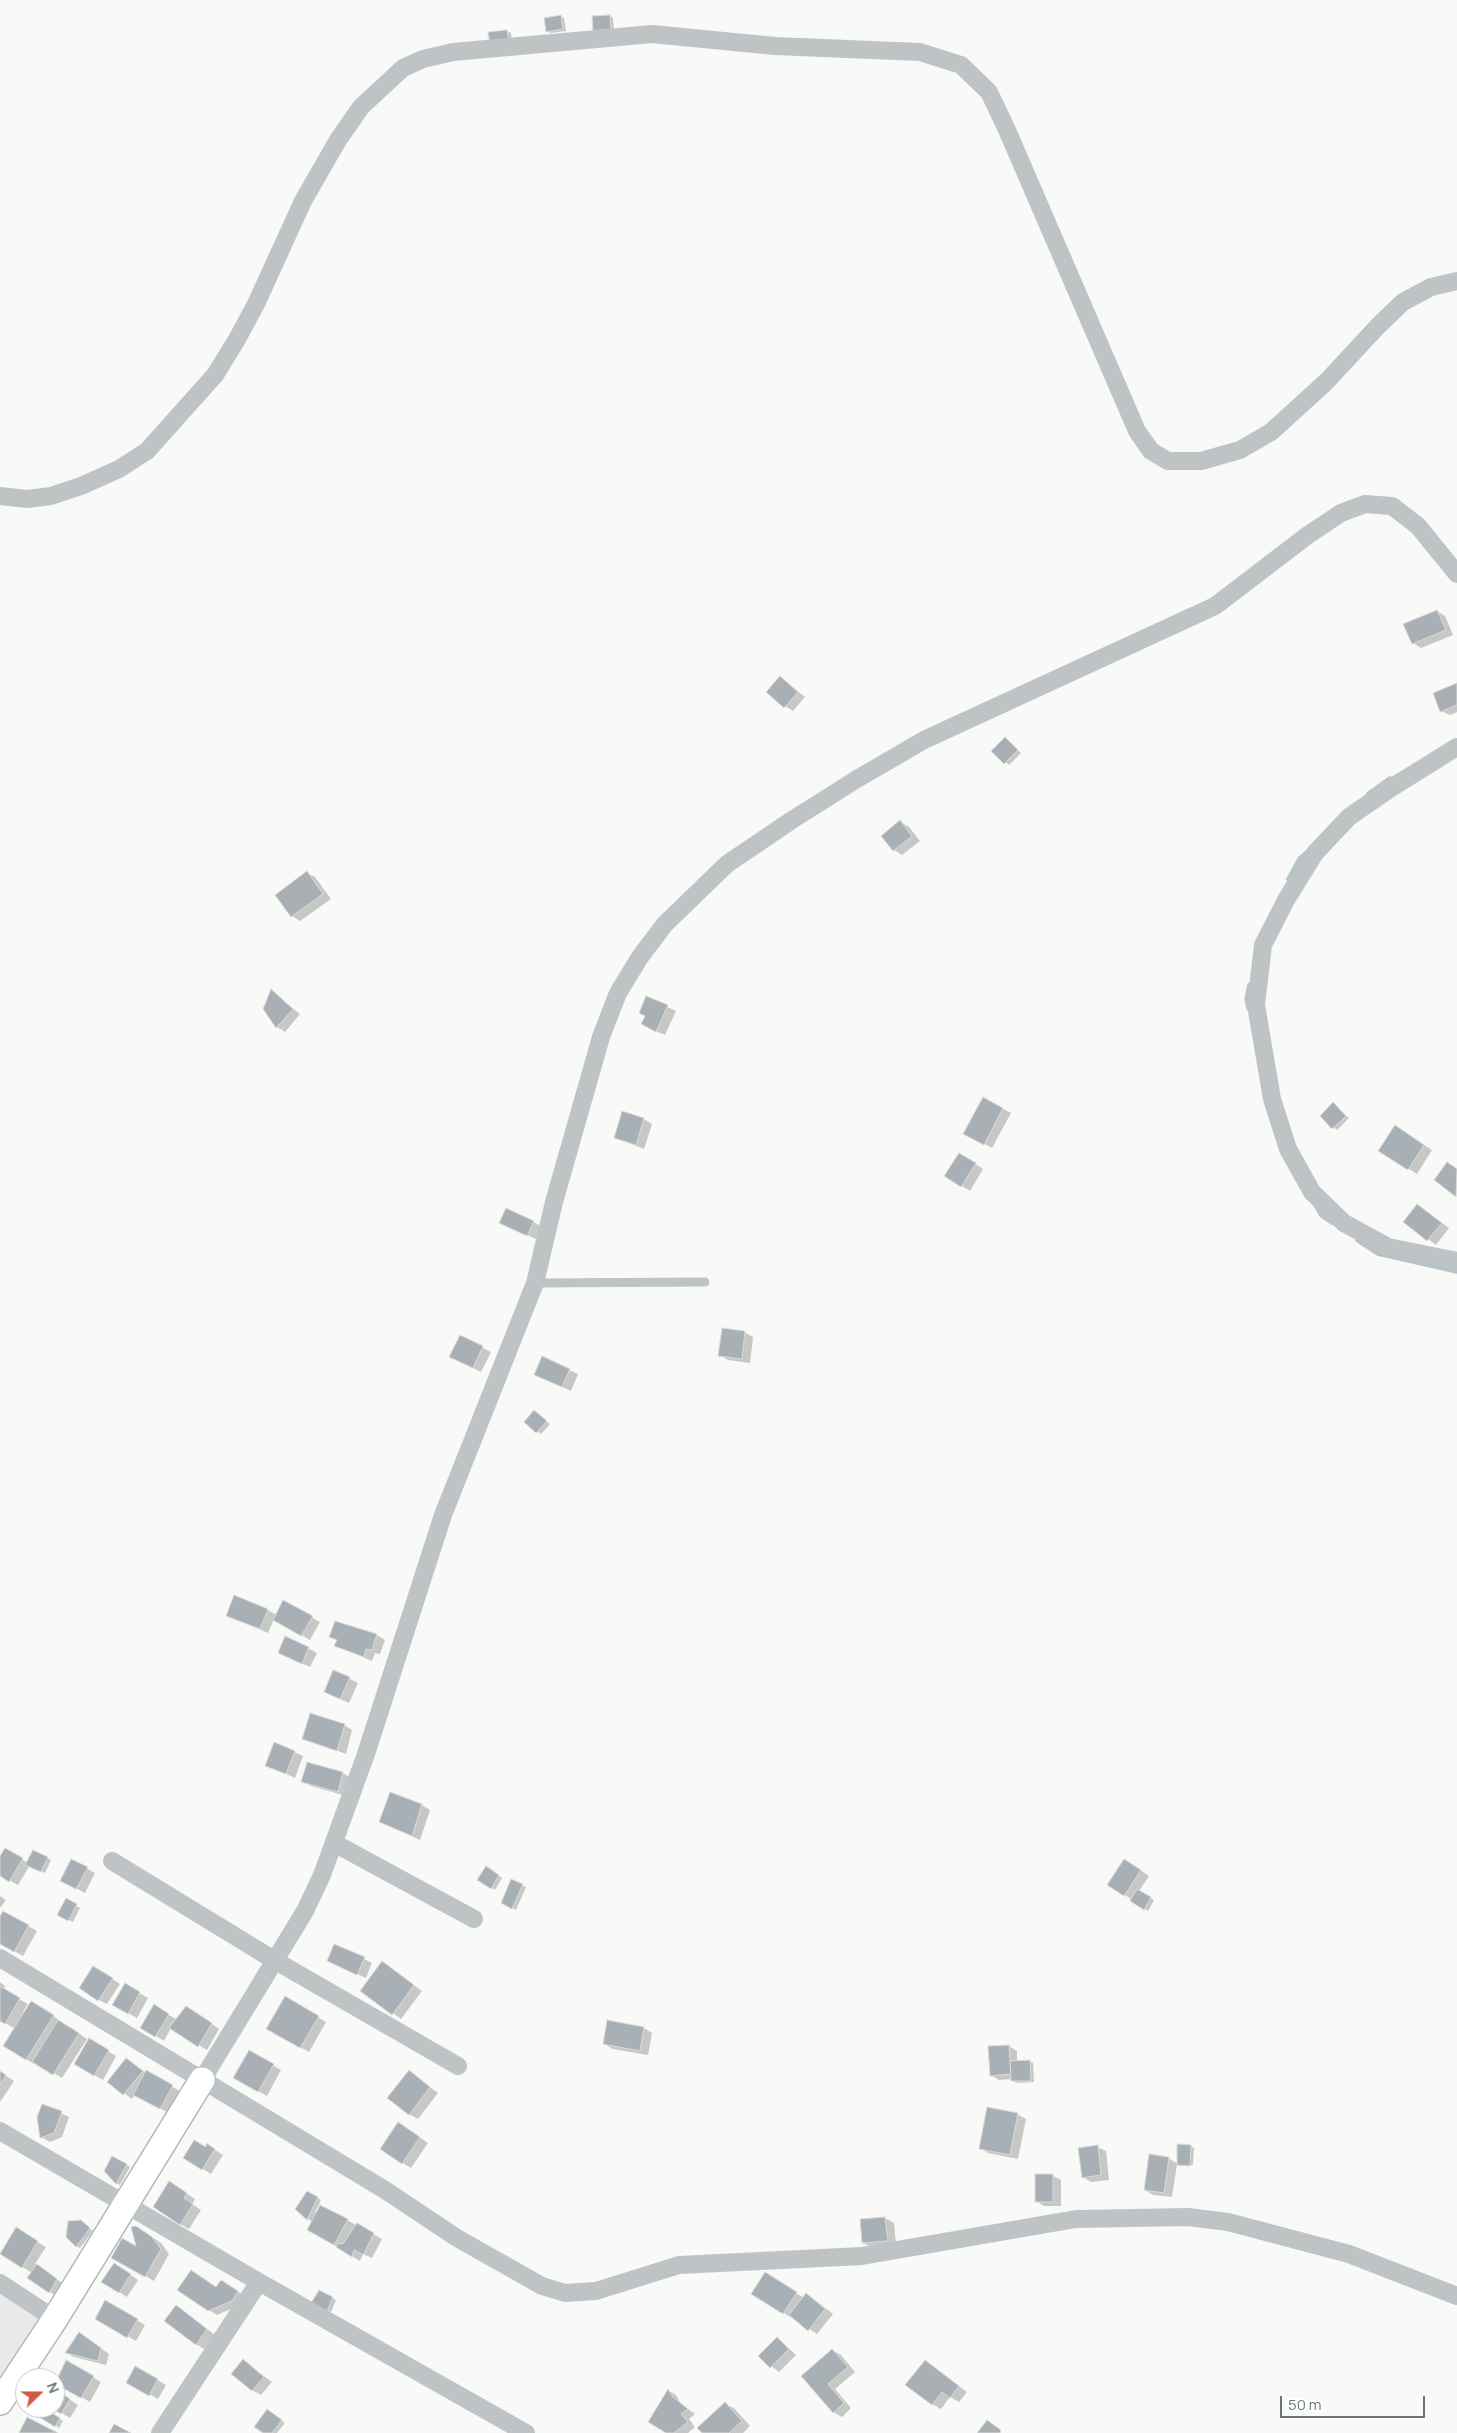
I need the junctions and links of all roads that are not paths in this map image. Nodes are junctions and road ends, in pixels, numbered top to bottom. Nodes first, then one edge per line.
1 (1457, 281) edge
2 (0, 496) edge
3 (1457, 574) edge
4 (1457, 747) edge
5 (1457, 1261) edge
6 (705, 1282) dead end
7 (535, 1283) junction
8 (334, 1843) junction
9 (112, 1861) dead end
10 (474, 1919) dead end
11 (0, 1958) edge
12 (274, 1960) junction
13 (458, 2066) dead end
14 (202, 2080) junction
15 (0, 2130) edge
16 (126, 2204) junction
17 (259, 2282) junction
18 (0, 2283) edge
19 (1457, 2296) edge
20 (55, 2319) junction
21 (3, 2391) edge
22 (160, 2433) edge
23 (526, 2433) edge

1 - 2 street
3 - 7 street
4 - 5 street
6 - 7 lane
7 - 8 street
8 - 10 street
8 - 12 street
9 - 12 street
11 - 14 street
12 - 13 street
12 - 14 street
14 - 16 street
14 - 19 street
15 - 16 street
16 - 17 street
16 - 20 street
17 - 22 street
17 - 23 street
18 - 20 street
20 - 21 street

